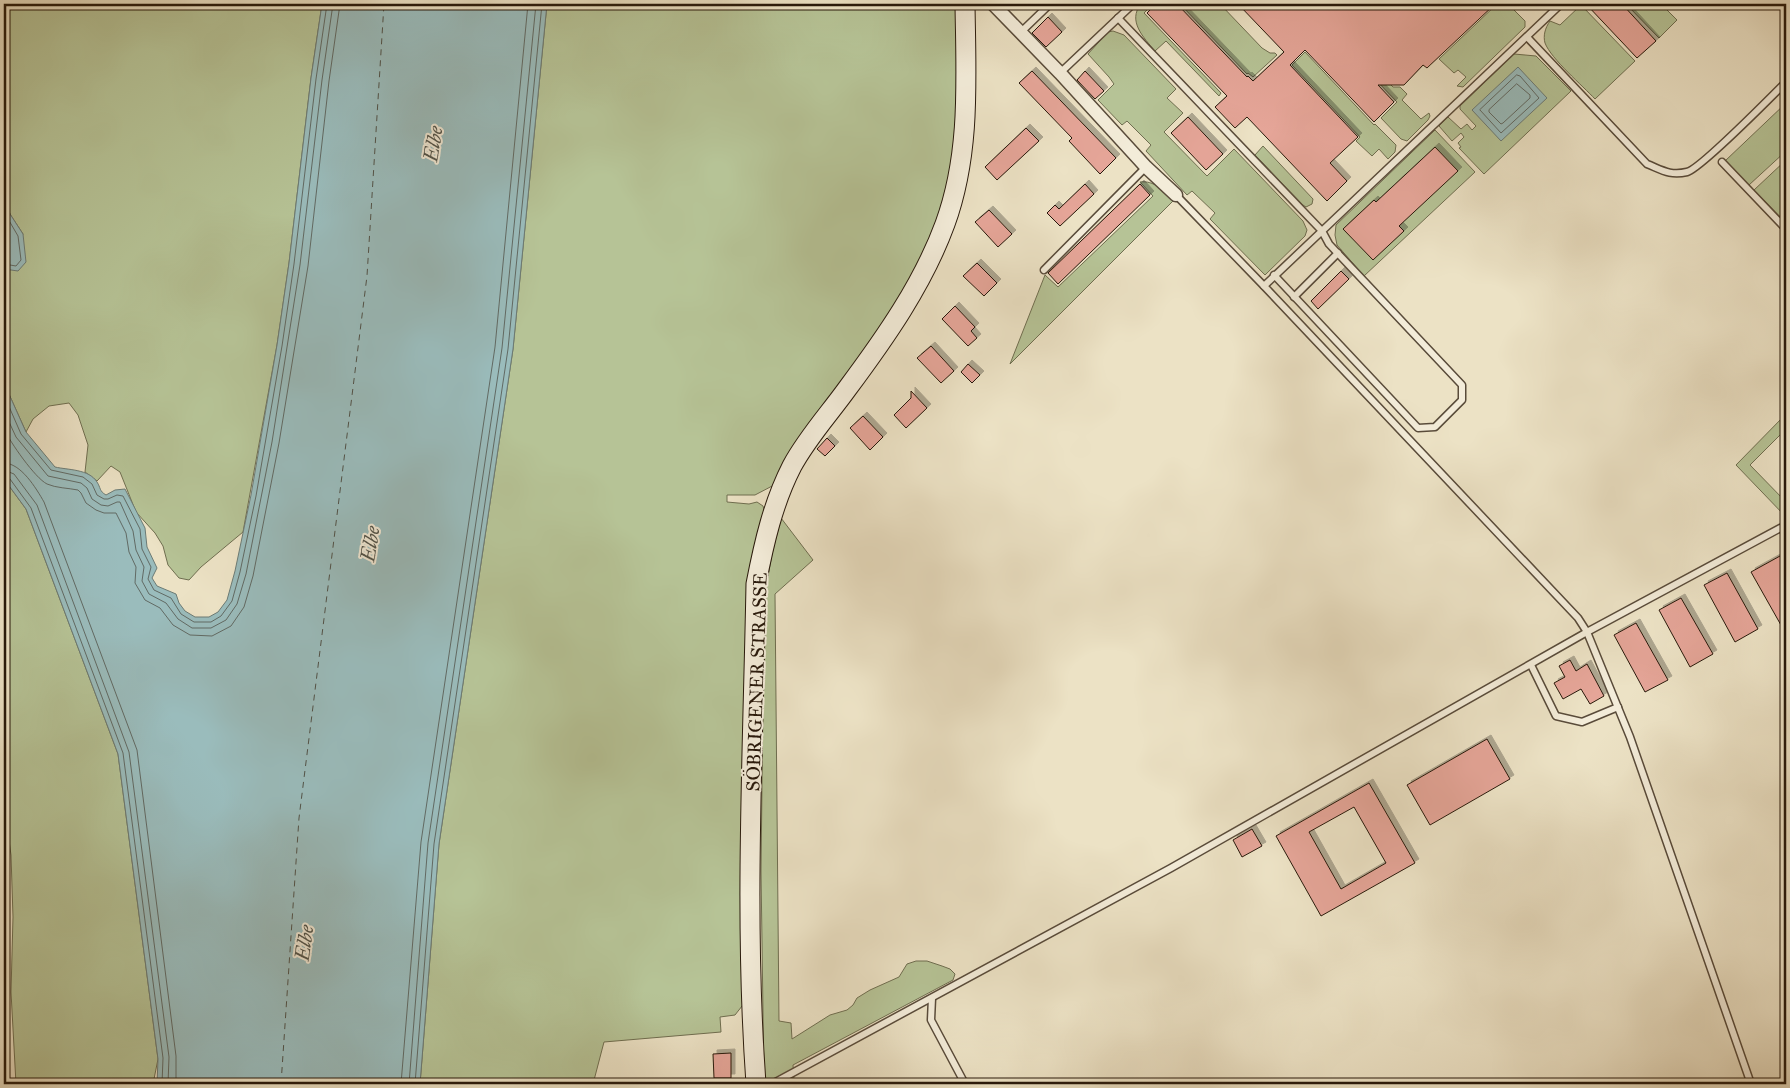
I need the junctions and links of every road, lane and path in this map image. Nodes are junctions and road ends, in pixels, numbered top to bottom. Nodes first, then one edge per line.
1 (965, 4) edge
2 (994, 4) edge
3 (1050, 4) edge
4 (1133, 4) edge
5 (1561, 4) edge
6 (1118, 18) junction
7 (1021, 32) junction
8 (1527, 37) junction
9 (1060, 73) junction
10 (1786, 82) edge
11 (1722, 162) dead end
12 (1146, 167) junction
13 (1176, 195) joint
14 (1786, 229) edge
15 (1322, 231) junction
16 (1338, 253) junction
17 (1044, 270) dead end
18 (1274, 276) junction
19 (1264, 286) junction
20 (1294, 297) junction
21 (1786, 525) edge
22 (1587, 632) junction
23 (1531, 665) junction
24 (1618, 707) junction
25 (932, 998) junction
26 (756, 1084) edge
27 (772, 1084) edge
28 (965, 1084) edge
29 (1752, 1084) edge

1 - 26 street, SÖBRIGENER STRASSE
2 - 7 street
3 - 7 lane
4 - 6 lane
5 - 8 lane
6 - 9 lane
6 - 15 lane
7 - 9 street
8 - 10 lane
8 - 15 lane
9 - 12 street
11 - 14 lane
12 - 13 street
12 - 17 lane
13 - 19 lane
15 - 16 lane
15 - 18 lane
16 - 20 lane
16 - 20 lane
18 - 19 lane
18 - 20 lane
19 - 22 lane
21 - 22 lane
22 - 23 lane
22 - 24 lane
23 - 24 lane
23 - 25 lane
24 - 29 lane
25 - 27 lane
25 - 28 lane

